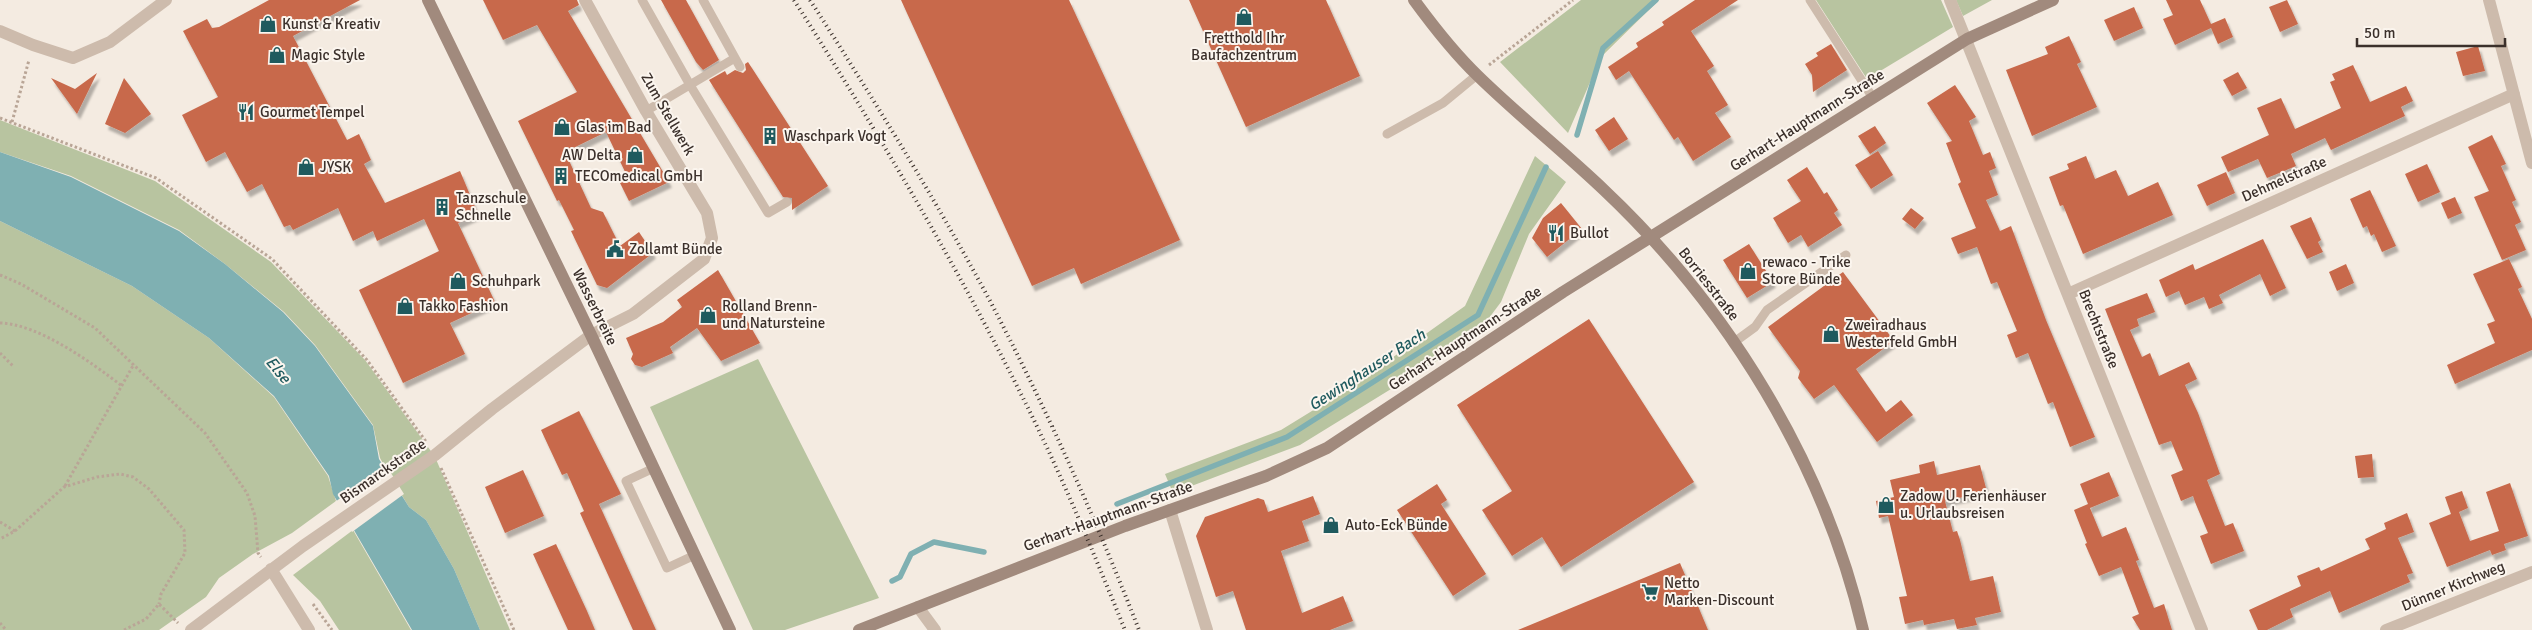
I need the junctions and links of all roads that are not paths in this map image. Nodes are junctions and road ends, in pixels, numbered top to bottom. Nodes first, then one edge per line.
1 (166, 0) edge
2 (428, 0) edge
3 (585, 0) edge
4 (642, 0) edge
5 (703, 0) edge
6 (1414, 0) edge
7 (1810, 0) edge
8 (1950, 0) edge
9 (2053, 0) edge
10 (2489, 0) edge
11 (0, 31) edge
12 (1967, 39) junction
13 (735, 58) junction
14 (740, 67) dead end
15 (1477, 75) junction
16 (690, 85) junction
17 (2514, 94) junction
18 (1873, 98) junction
19 (646, 111) junction
20 (1387, 134) dead end
21 (2532, 160) edge
22 (787, 202) dead end
23 (1650, 237) junction
24 (1846, 255) dead end
25 (2068, 294) junction
26 (591, 335) junction
27 (1733, 342) junction
28 (654, 468) junction
29 (1170, 510) junction
30 (695, 556) junction
31 (271, 570) junction
32 (2532, 572) edge
33 (918, 607) junction
34 (191, 630) edge
35 (308, 630) edge
36 (730, 630) edge
37 (859, 630) edge
38 (935, 630) edge
39 (1207, 630) edge
40 (1862, 630) edge
41 (2202, 630) edge
42 (2386, 630) edge

1 - 11 street
2 - 26 main road, Wasserbreite
3 - 19 street, Zum Stellwerk
4 - 16 lane
5 - 13 lane
6 - 15 main road, Borriesstraße
7 - 18 lane
8 - 12 street, Brechtstraße
9 - 12 main road, Gerhart-Hauptmann-Straße
10 - 17 street
12 - 18 main road, Gerhart-Hauptmann-Straße
12 - 25 street, Brechtstraße
13 - 14 lane
13 - 16 lane
15 - 20 lane
15 - 23 main road, Borriesstraße
16 - 19 lane
16 - 22 lane
17 - 21 street
17 - 25 street, Dehmelstraße
18 - 23 main road, Gerhart-Hauptmann-Straße
19 - 26 street, Zum Stellwerk
23 - 27 main road, Borriesstraße
23 - 29 main road, Gerhart-Hauptmann-Straße
24 - 27 lane
25 - 41 street, Brechtstraße
26 - 28 main road, Wasserbreite
26 - 31 street, Bismarckstraße
27 - 40 main road, Borriesstraße
28 - 30 main road, Wasserbreite
28 - 30 lane
29 - 33 main road, Gerhart-Hauptmann-Straße
29 - 39 street
30 - 36 main road, Wasserbreite
31 - 34 street, Bismarckstraße
31 - 35 street
32 - 42 street, Dünner Kirchweg
33 - 37 main road, Gerhart-Hauptmann-Straße
33 - 38 street

